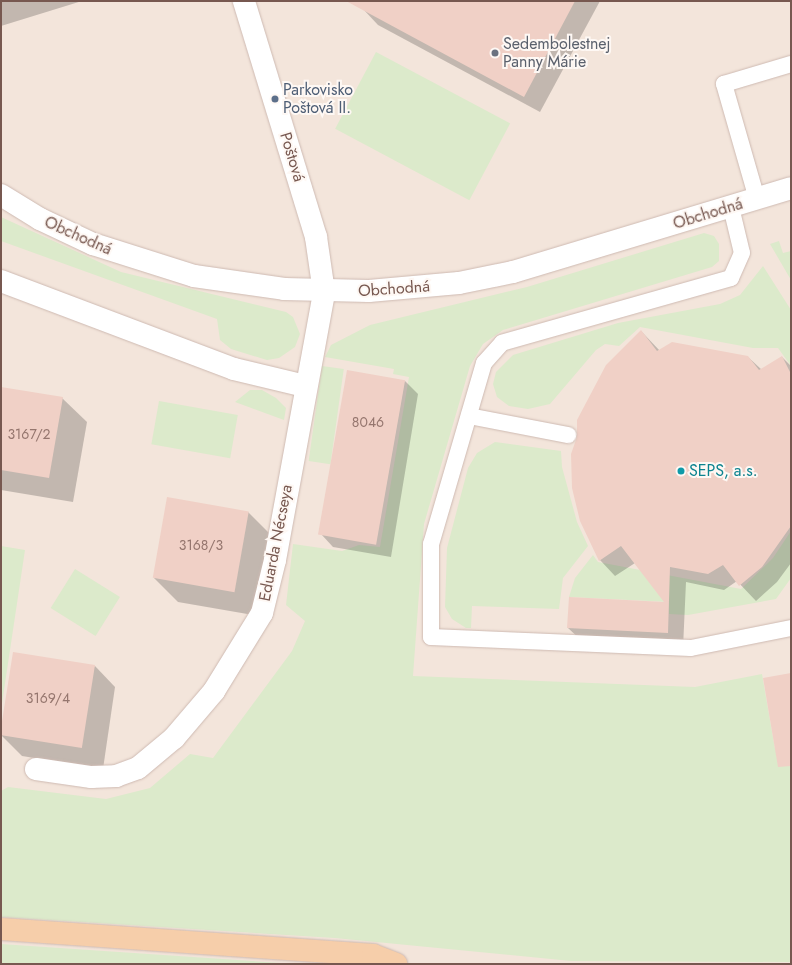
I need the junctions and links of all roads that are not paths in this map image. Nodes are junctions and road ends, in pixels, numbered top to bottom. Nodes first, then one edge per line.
1 (244, 1) edge
2 (791, 64) edge
3 (791, 188) edge
4 (1, 195) edge
5 (757, 199) junction
6 (731, 207) junction
7 (1, 281) edge
8 (324, 292) junction
9 (305, 386) junction
10 (469, 416) junction
11 (568, 435) dead end
12 (791, 628) edge
13 (36, 769) dead end
14 (1, 929) edge
15 (396, 964) edge

1 - 8 street, Poštová
2 - 5 lane
3 - 5 street, Obchodná
4 - 8 street, Obchodná
5 - 6 street, Obchodná
6 - 8 street, Obchodná
6 - 10 lane
7 - 9 street
8 - 9 street, Eduarda Nécseya
9 - 13 street, Eduarda Nécseya
10 - 11 lane
10 - 12 lane
14 - 15 main road

